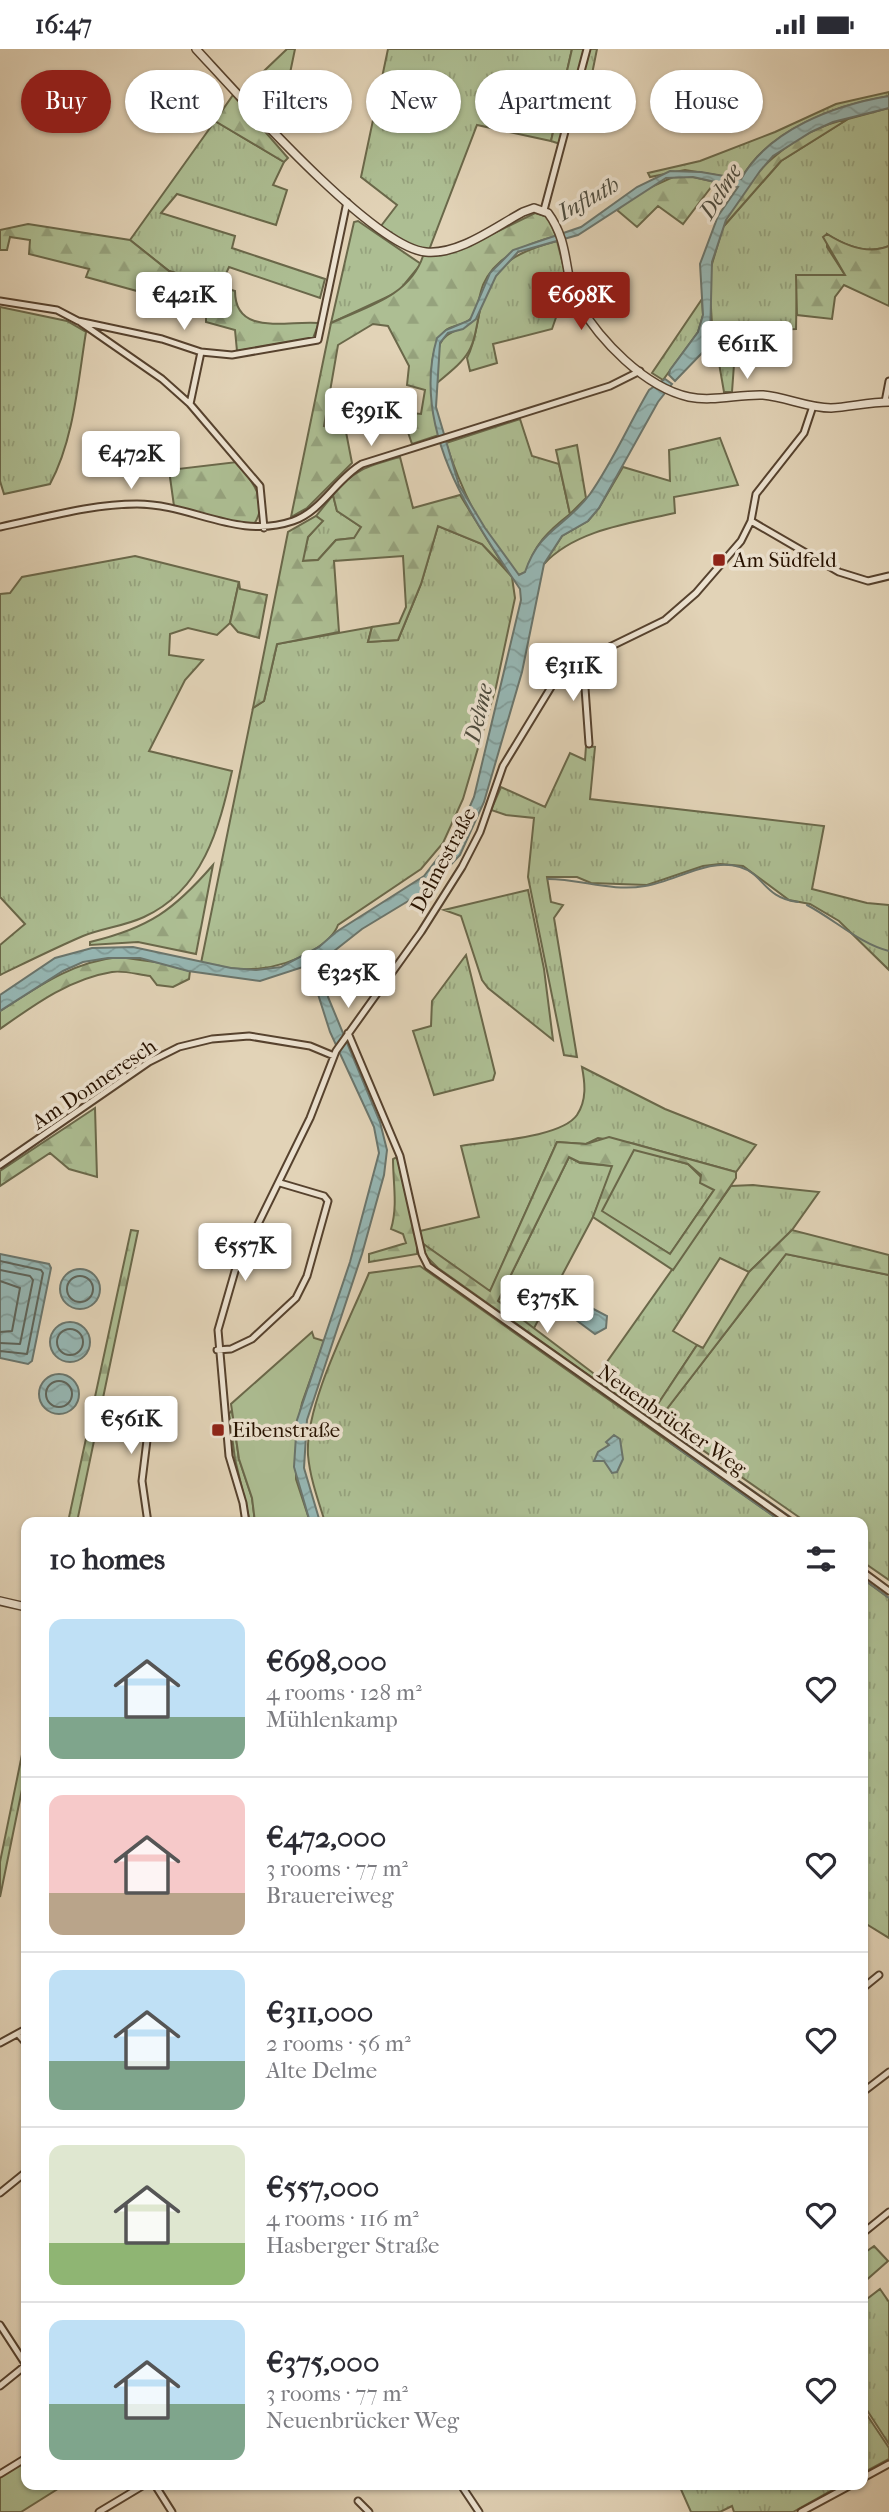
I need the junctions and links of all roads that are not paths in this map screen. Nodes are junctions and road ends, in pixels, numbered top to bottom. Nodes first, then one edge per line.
1 (196, 49) edge
2 (587, 49) edge
3 (344, 200) junction
4 (544, 210) junction
5 (0, 301) edge
6 (78, 321) junction
7 (201, 352) junction
8 (640, 371) junction
9 (889, 381) edge
10 (887, 402) edge
11 (190, 404) junction
12 (813, 406) junction
13 (751, 521) junction
14 (0, 527) edge
15 (264, 528) junction
16 (889, 576) edge
17 (583, 660) junction
18 (589, 744) dead end
19 (348, 1033) junction
20 (335, 1054) junction
21 (0, 1165) edge
22 (280, 1183) junction
23 (217, 1350) junction
24 (164, 1427) dead end
25 (147, 1517) edge
26 (245, 1517) edge
27 (784, 1517) edge
28 (868, 1576) edge
29 (889, 1591) edge
30 (0, 1601) edge
31 (21, 1606) edge
32 (879, 1975) dead end
33 (868, 1984) edge
34 (19, 2035) joint
35 (21, 2037) edge
36 (0, 2043) edge
37 (889, 2072) edge
38 (868, 2088) edge
39 (21, 2176) edge
40 (0, 2193) edge
41 (889, 2212) edge
42 (868, 2229) edge
43 (0, 2325) edge
44 (21, 2357) edge
45 (21, 2369) edge
46 (0, 2386) edge
47 (21, 2461) edge
48 (889, 2464) edge
49 (0, 2474) edge
50 (868, 2475) edge
51 (136, 2490) edge
52 (158, 2490) edge
53 (464, 2490) edge
54 (842, 2490) edge
55 (358, 2501) dead end
56 (99, 2512) edge
57 (172, 2512) edge
58 (369, 2512) edge
59 (479, 2512) edge
60 (801, 2512) edge

1 - 3 street
2 - 4 street
3 - 4 street
3 - 7 street
4 - 8 street
5 - 6 street
6 - 7 street
6 - 11 street
7 - 11 street
8 - 12 street
8 - 15 street
9 - 10 street
10 - 12 street
11 - 15 street
12 - 13 street, Delmestraße
13 - 16 street
13 - 17 street, Delmestraße
14 - 15 street
17 - 18 street
17 - 19 street, Delmestraße
19 - 20 street, Delmestraße
19 - 27 street, Neuenbrücker Weg
20 - 21 street, Am Donneresch
20 - 22 street, Delmestraße
22 - 23 street, Delmestraße
22 - 23 street
23 - 26 street, Delmestraße
24 - 25 street
28 - 29 street
30 - 31 street
32 - 33 street
34 - 35 street
34 - 36 street
37 - 38 street
39 - 40 street
41 - 42 street
43 - 44 street
45 - 46 street
47 - 49 street
48 - 50 street
51 - 56 street
52 - 57 street
53 - 59 street
54 - 60 street
55 - 58 street

